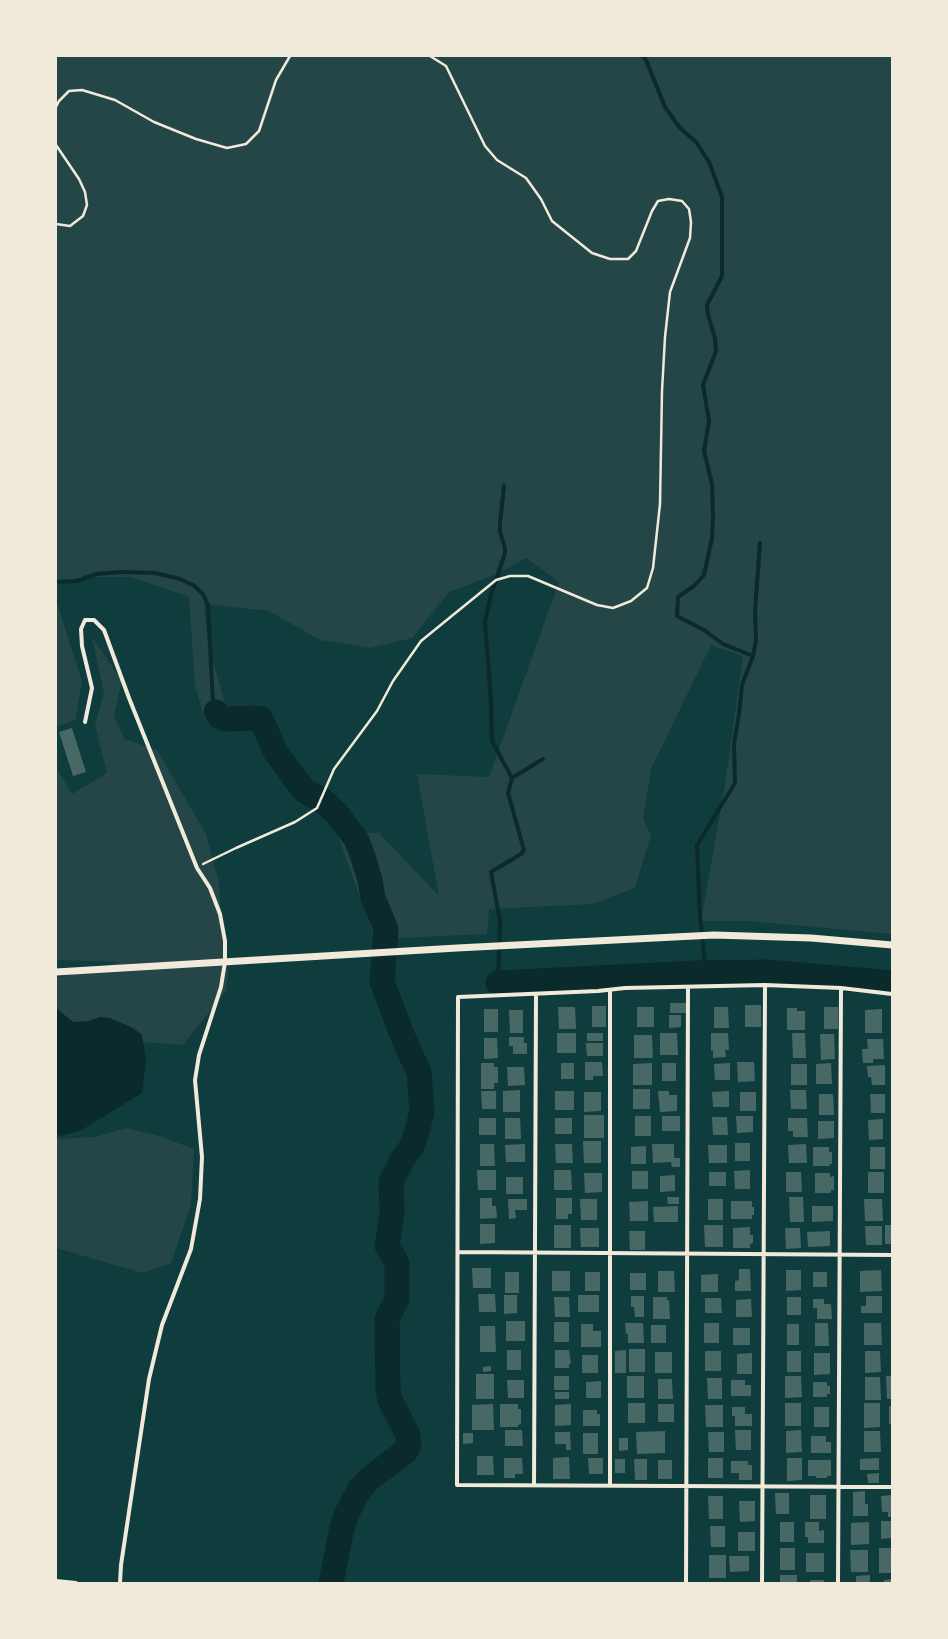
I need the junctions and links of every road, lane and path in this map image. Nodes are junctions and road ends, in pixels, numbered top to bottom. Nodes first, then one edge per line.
1 (290, 56) edge
2 (430, 56) edge
3 (56, 107) edge
4 (56, 145) edge
5 (56, 224) edge
6 (85, 722) dead end
7 (197, 868) junction
8 (892, 945) edge
9 (224, 962) junction
10 (56, 972) edge
11 (765, 985) junction
12 (688, 987) junction
13 (841, 988) junction
14 (610, 990) junction
15 (536, 994) junction
16 (892, 994) edge
17 (458, 1252) junction
18 (534, 1252) junction
19 (610, 1254) junction
20 (687, 1254) junction
21 (764, 1254) junction
22 (839, 1254) junction
23 (892, 1255) edge
24 (534, 1485) junction
25 (610, 1485) junction
26 (686, 1485) junction
27 (762, 1486) junction
28 (838, 1486) junction
29 (892, 1487) edge
30 (56, 1581) edge
31 (76, 1583) edge
32 (120, 1583) edge
33 (686, 1583) edge
34 (762, 1583) edge
35 (838, 1583) edge

1 - 3 path
2 - 7 path
4 - 5 path
6 - 7 street
7 - 9 street
8 - 9 street
9 - 10 street
9 - 32 street
11 - 12 street
11 - 13 street
11 - 21 street
12 - 14 street
12 - 20 street
13 - 16 street
13 - 22 street
14 - 15 street
14 - 19 street
15 - 17 street
15 - 18 street
17 - 18 street
17 - 24 street
18 - 19 street
18 - 24 street
19 - 20 street
19 - 25 street
20 - 21 street
20 - 26 street
21 - 22 street
21 - 27 street
22 - 23 street
22 - 28 street
24 - 25 street
25 - 26 street
26 - 27 street
26 - 33 street
27 - 28 street
27 - 34 street
28 - 29 street
28 - 35 street
30 - 31 street

